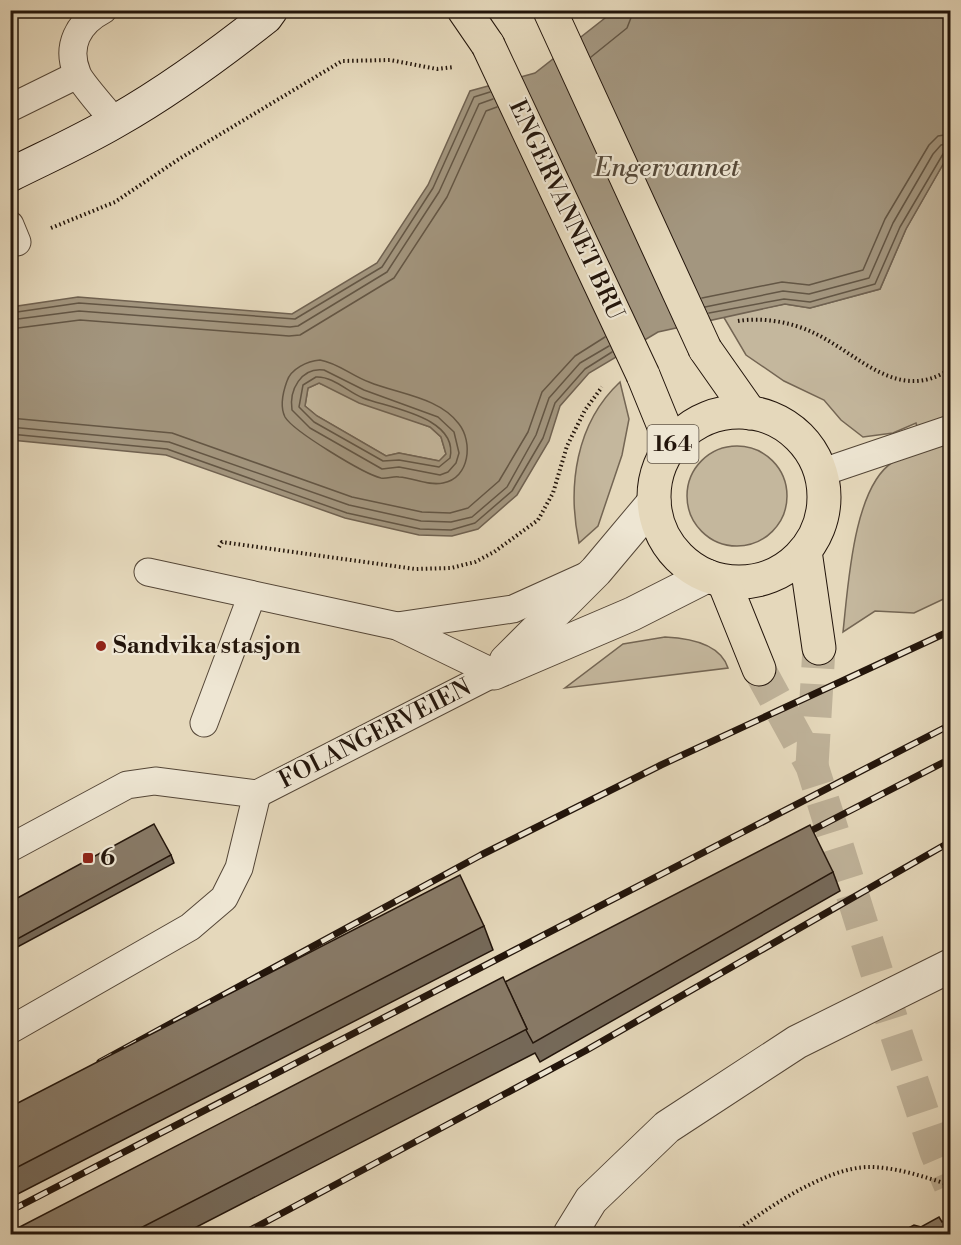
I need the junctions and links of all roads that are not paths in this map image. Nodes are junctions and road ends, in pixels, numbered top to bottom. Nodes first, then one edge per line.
1 (103, 10) edge
2 (464, 10) edge
3 (550, 11) edge
4 (277, 13) edge
5 (77, 75) junction
6 (10, 108) edge
7 (115, 122) junction
8 (10, 175) edge
9 (750, 413) junction
10 (951, 429) edge
11 (672, 446) junction
12 (820, 473) junction
13 (654, 502) junction
14 (805, 551) junction
15 (148, 572) dead end
16 (596, 572) junction
17 (716, 579) junction
18 (252, 595) junction
19 (398, 626) junction
20 (819, 648) tunnel mouth
21 (759, 669) tunnel mouth
22 (494, 673) junction
23 (204, 723) dead end
24 (257, 794) junction
25 (10, 848) edge
26 (951, 966) edge
27 (10, 1030) edge
28 (570, 1234) edge

1 - 5 lane
2 - 11 main road, ENGERVANNET BRU / 164, bridge
3 - 9 main road, bridge
4 - 7 street
5 - 6 lane
5 - 7 lane
7 - 8 street
9 - 11 main road, 164
9 - 12 main road, 164
10 - 12 lane
11 - 13 main road, 164
12 - 14 main road, 164
13 - 16 street, FOLANGERVEIEN
13 - 17 main road, 164
14 - 17 main road, 164
14 - 20 main road
15 - 18 lane, FOLANGERVEIEN
16 - 19 lane, FOLANGERVEIEN
16 - 22 street
17 - 21 main road
17 - 22 street, FOLANGERVEIEN
18 - 19 lane, FOLANGERVEIEN
18 - 23 lane
19 - 22 lane, FOLANGERVEIEN
22 - 24 lane, FOLANGERVEIEN
24 - 25 lane, FOLANGERVEIEN
24 - 27 lane, FOLANGERVEIEN
26 - 28 street

